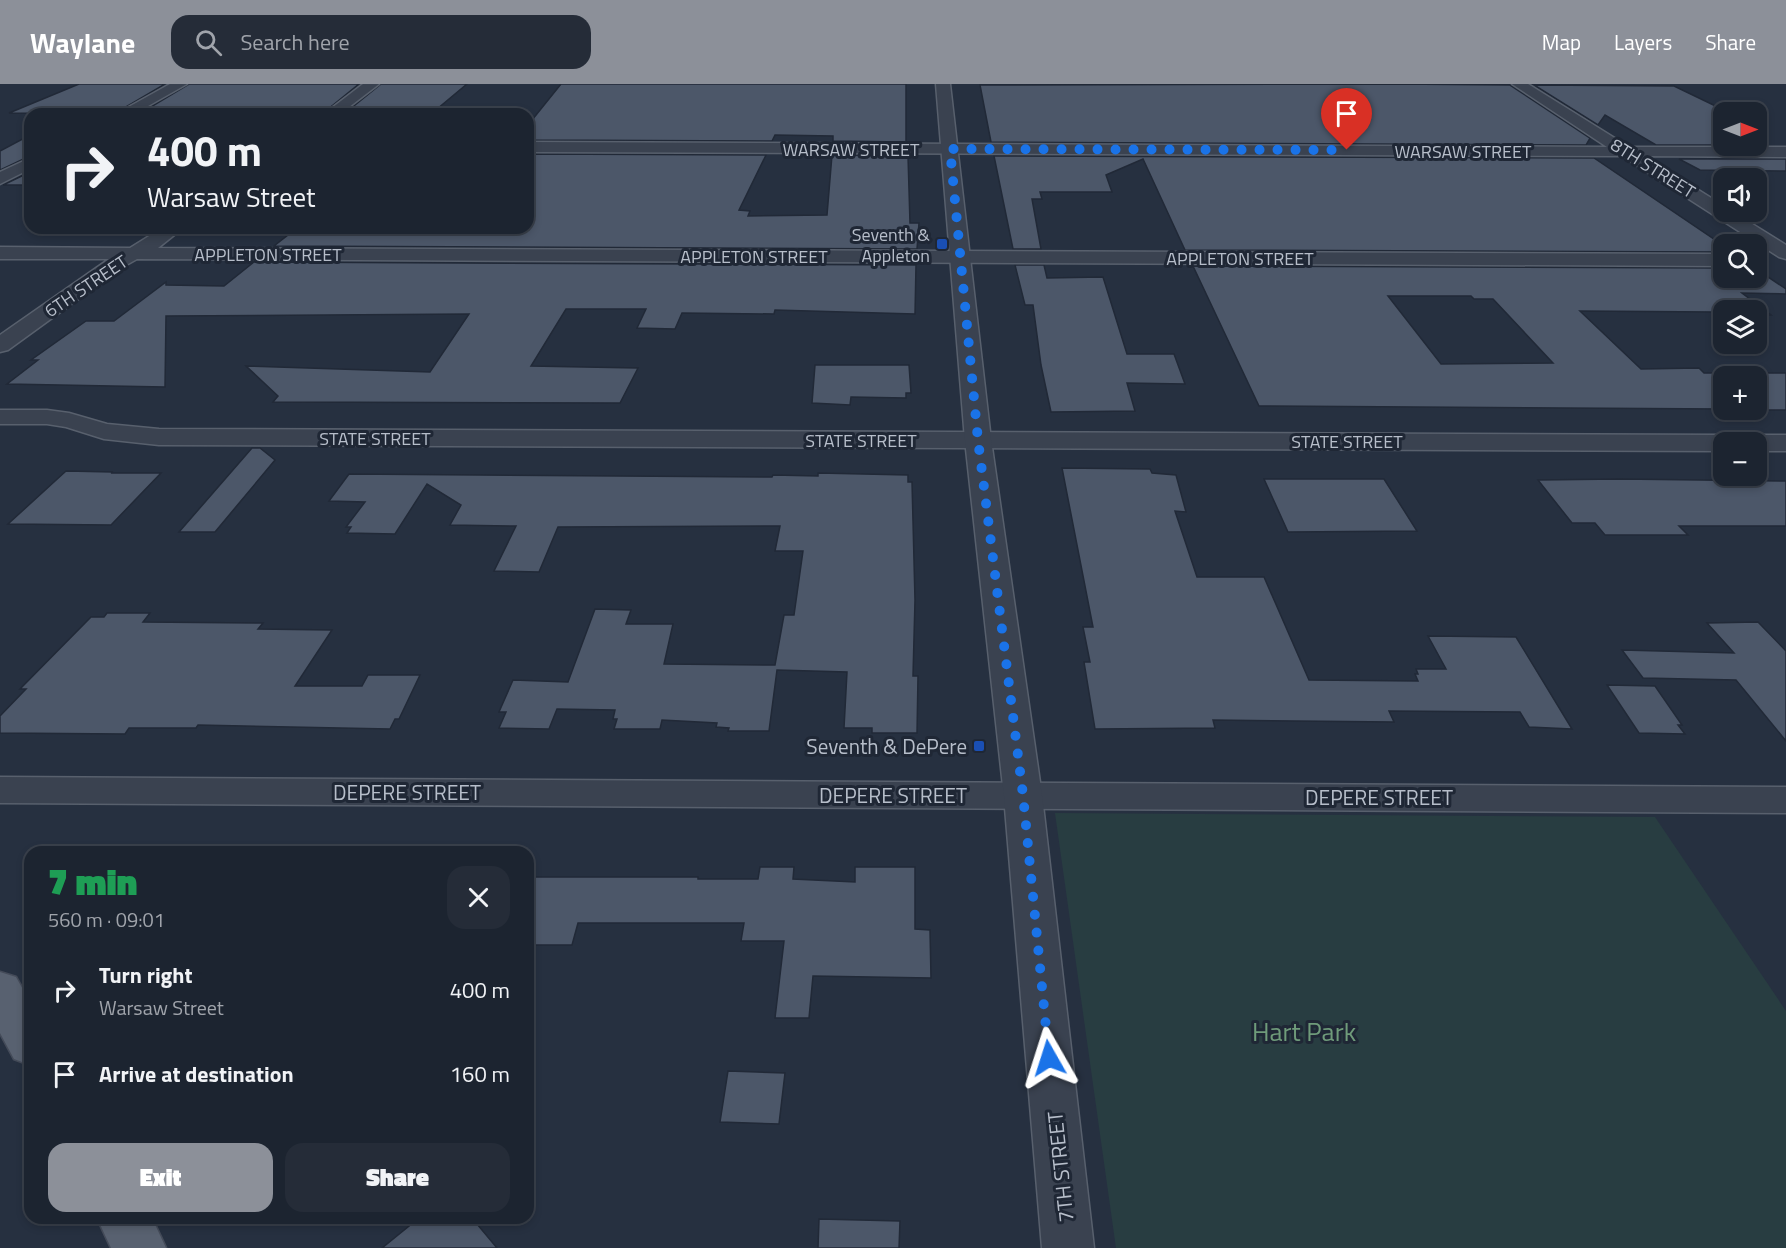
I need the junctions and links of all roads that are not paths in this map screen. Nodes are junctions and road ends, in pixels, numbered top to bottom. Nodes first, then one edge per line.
1 (180, 84) edge
2 (372, 84) edge
3 (943, 84) edge
4 (1519, 84) edge
5 (134, 108) edge
6 (339, 108) edge
7 (534, 147) edge
8 (950, 149) junction
9 (1626, 151) junction
10 (1786, 152) edge
11 (24, 166) edge
12 (0, 179) edge
13 (165, 234) edge
14 (0, 253) edge
15 (1786, 253) edge
16 (134, 254) junction
17 (961, 257) junction
18 (1713, 260) edge
19 (1767, 260) edge
20 (1786, 260) edge
21 (0, 345) edge
22 (0, 417) edge
23 (978, 440) junction
24 (1713, 443) edge
25 (1767, 443) edge
26 (1786, 443) edge
27 (0, 790) edge
28 (1023, 795) junction
29 (1786, 800) edge
30 (0, 990) edge
31 (24, 1035) edge
32 (1068, 1248) edge

1 - 5 street
2 - 6 street
3 - 8 street, 7TH STREET
4 - 9 street, 8TH STREET
7 - 8 street, WARSAW STREET
8 - 9 street, WARSAW STREET
8 - 17 street, 7TH STREET
9 - 10 street, WARSAW STREET
9 - 15 street, 8TH STREET
11 - 12 street
13 - 16 street, 6TH STREET
14 - 16 street, APPLETON STREET
16 - 17 street, APPLETON STREET
16 - 21 street, 6TH STREET
17 - 18 street, APPLETON STREET
17 - 23 street, 7TH STREET
19 - 20 street
22 - 23 street, STATE STREET
23 - 24 street, STATE STREET
23 - 28 street, 7TH STREET
25 - 26 street
27 - 28 street, DEPERE STREET
28 - 29 street, DEPERE STREET
28 - 32 street, 7TH STREET
30 - 31 main road

